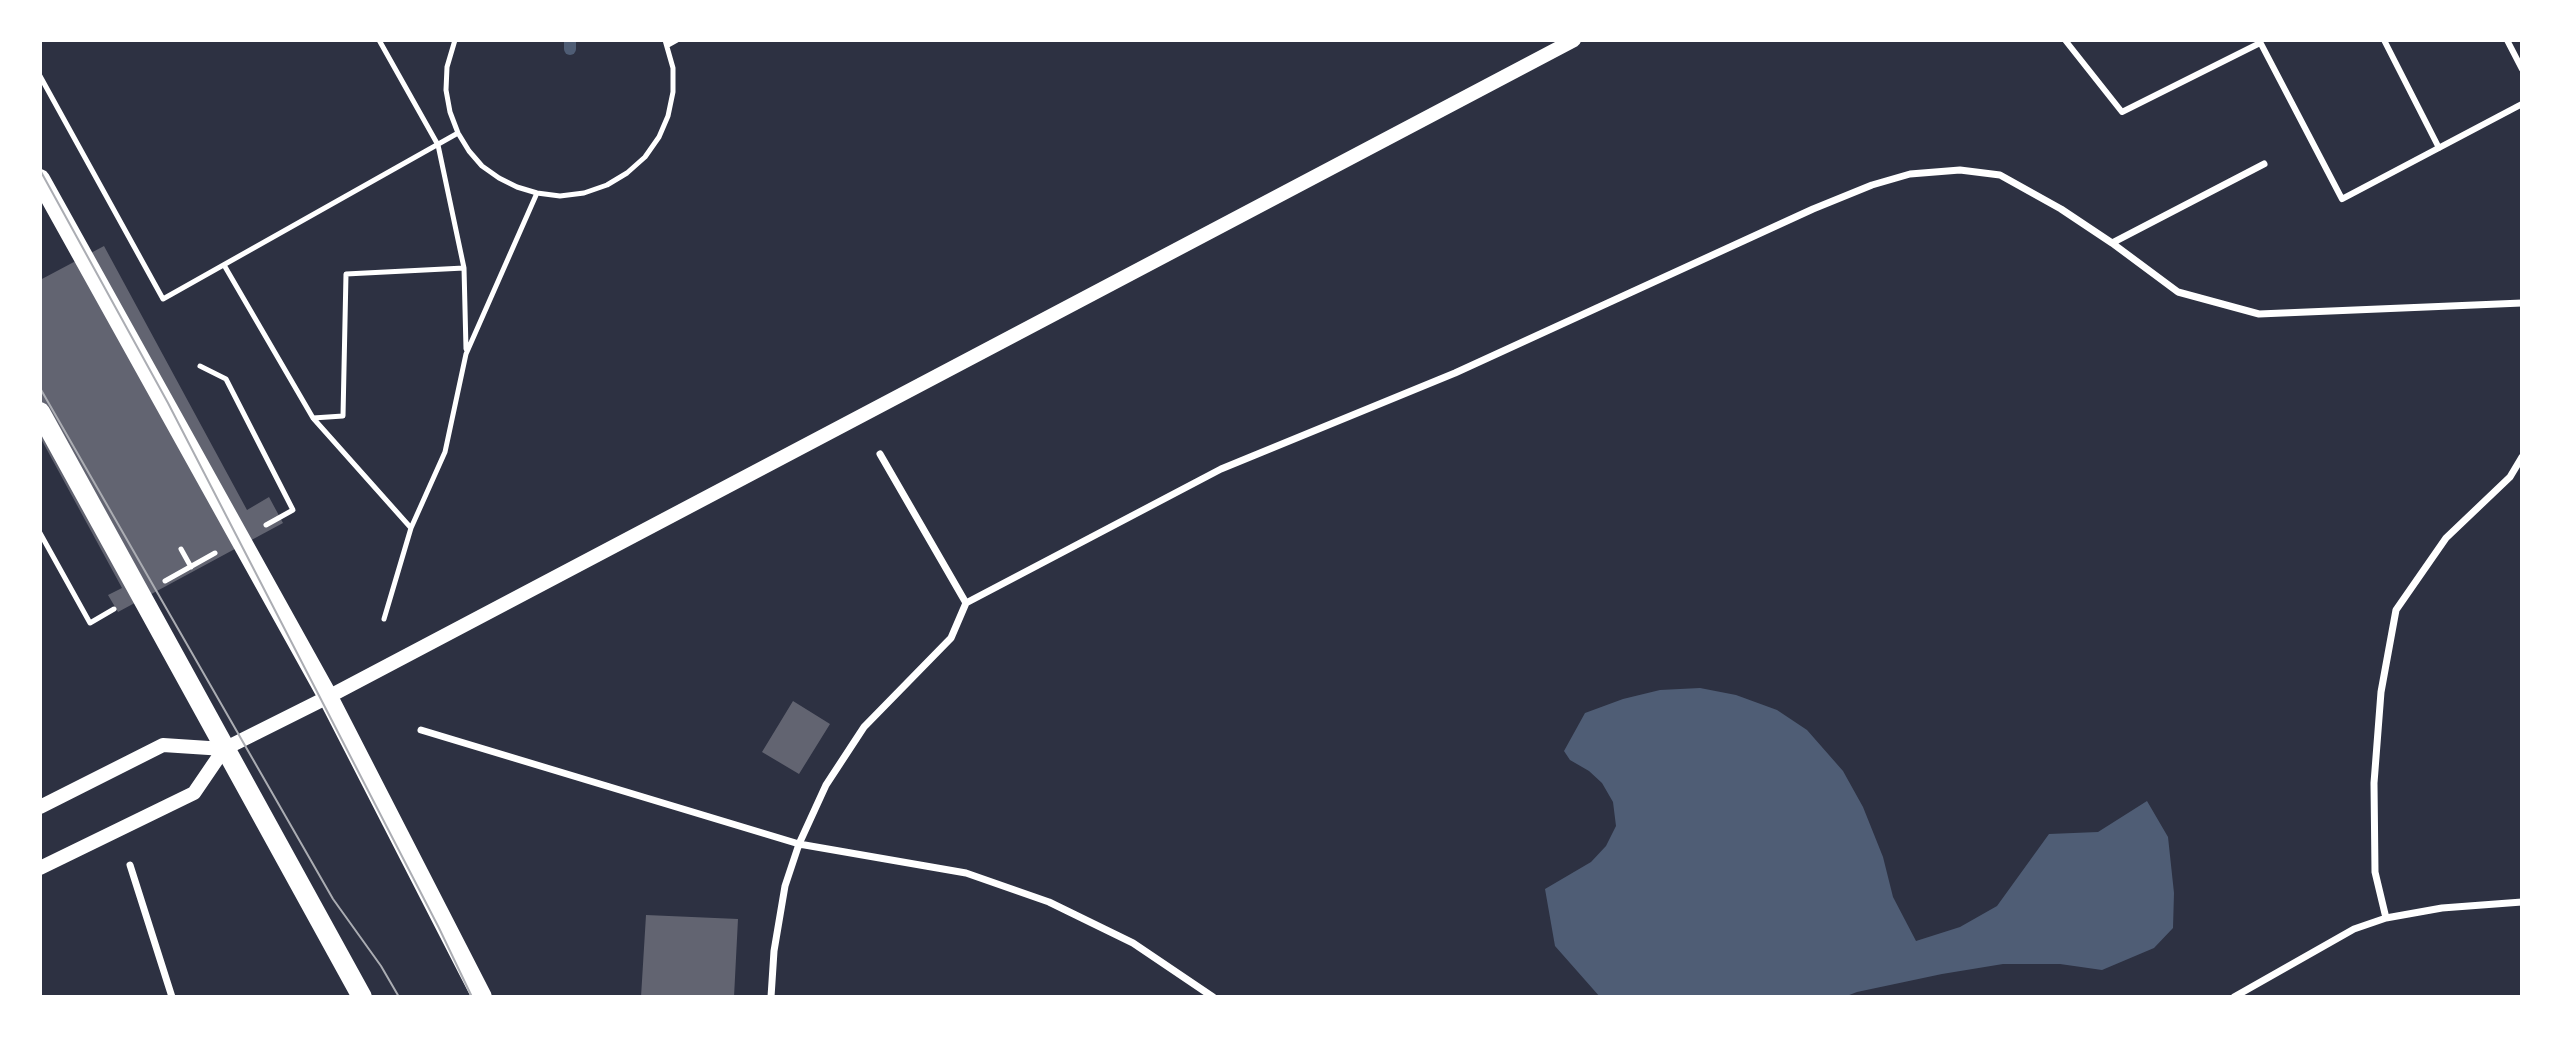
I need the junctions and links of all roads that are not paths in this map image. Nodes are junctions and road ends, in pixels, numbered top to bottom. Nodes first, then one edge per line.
1 (1574, 40) edge
2 (2065, 40) edge
3 (2384, 40) edge
4 (2507, 40) edge
5 (2260, 42) edge
6 (2522, 69) edge
7 (2522, 104) edge
8 (2439, 148) junction
9 (2264, 164) dead end
10 (40, 179) edge
11 (2112, 243) junction
12 (2522, 303) edge
13 (40, 412) edge
14 (880, 454) dead end
15 (2522, 457) edge
16 (966, 603) junction
17 (328, 697) junction
18 (421, 730) dead end
19 (224, 749) junction
20 (40, 807) edge
21 (799, 844) junction
22 (130, 865) dead end
23 (40, 868) edge
24 (2522, 902) edge
25 (2386, 918) junction
26 (172, 997) edge
27 (362, 997) edge
28 (482, 997) edge
29 (771, 997) edge
30 (1213, 997) edge
31 (2234, 997) edge

1 - 17 street
2 - 5 lane
3 - 8 lane
4 - 6 lane
5 - 8 lane
7 - 8 lane
9 - 11 street
10 - 17 main road
11 - 12 street
11 - 16 street
13 - 19 main road
14 - 16 street
15 - 25 street
16 - 21 street
17 - 19 street
17 - 28 main road
18 - 21 street
19 - 20 street
19 - 23 street
19 - 27 main road
21 - 29 street
21 - 30 street
22 - 26 street
24 - 25 street
25 - 31 street

